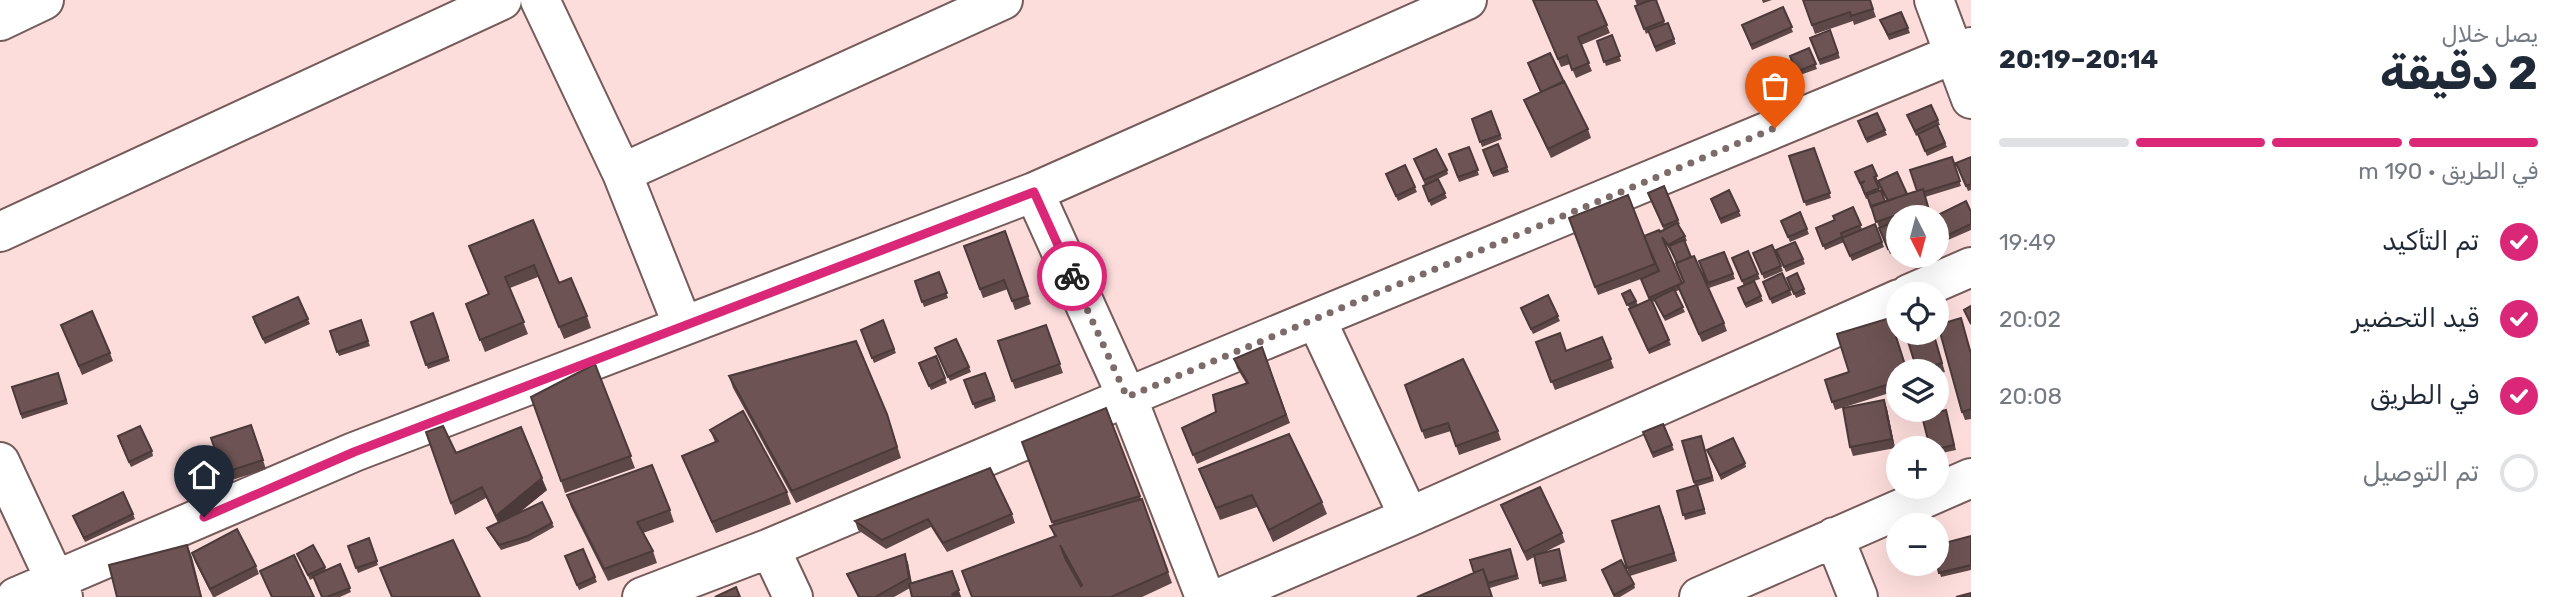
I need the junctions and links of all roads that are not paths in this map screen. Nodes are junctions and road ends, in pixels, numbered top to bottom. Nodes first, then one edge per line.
1 (44, 0) edge
2 (502, 0) edge
3 (540, 0) edge
4 (1003, 0) edge
5 (1467, 0) edge
6 (1934, 0) edge
7 (1418, 10) edge
8 (0, 21) edge
9 (1962, 51) edge
10 (1971, 99) edge
11 (622, 173) junction
12 (1034, 192) junction
13 (0, 232) edge
14 (1971, 267) edge
15 (1937, 282) edge
16 (1886, 305) edge
17 (1316, 319) junction
18 (683, 326) junction
19 (1127, 397) junction
20 (0, 462) edge
21 (1971, 478) edge
22 (1409, 517) junction
23 (1834, 537) junction
24 (770, 548) junction
25 (58, 589) edge
26 (16, 597) edge
27 (642, 597) edge
28 (793, 597) edge
29 (1205, 597) edge
30 (1222, 597) edge
31 (1699, 597) edge
32 (1858, 597) edge

1 - 8 street
2 - 13 street
3 - 11 street
4 - 11 street
5 - 7 street
6 - 9 street
7 - 12 street
9 - 10 street
9 - 17 street
11 - 18 street
12 - 18 street
12 - 19 street
14 - 15 street
16 - 22 street
17 - 19 street
17 - 22 street
18 - 25 street
19 - 24 street
19 - 29 street
20 - 25 street
21 - 23 street
22 - 30 street
23 - 31 street
23 - 32 street
24 - 27 street
24 - 28 street
25 - 26 street

